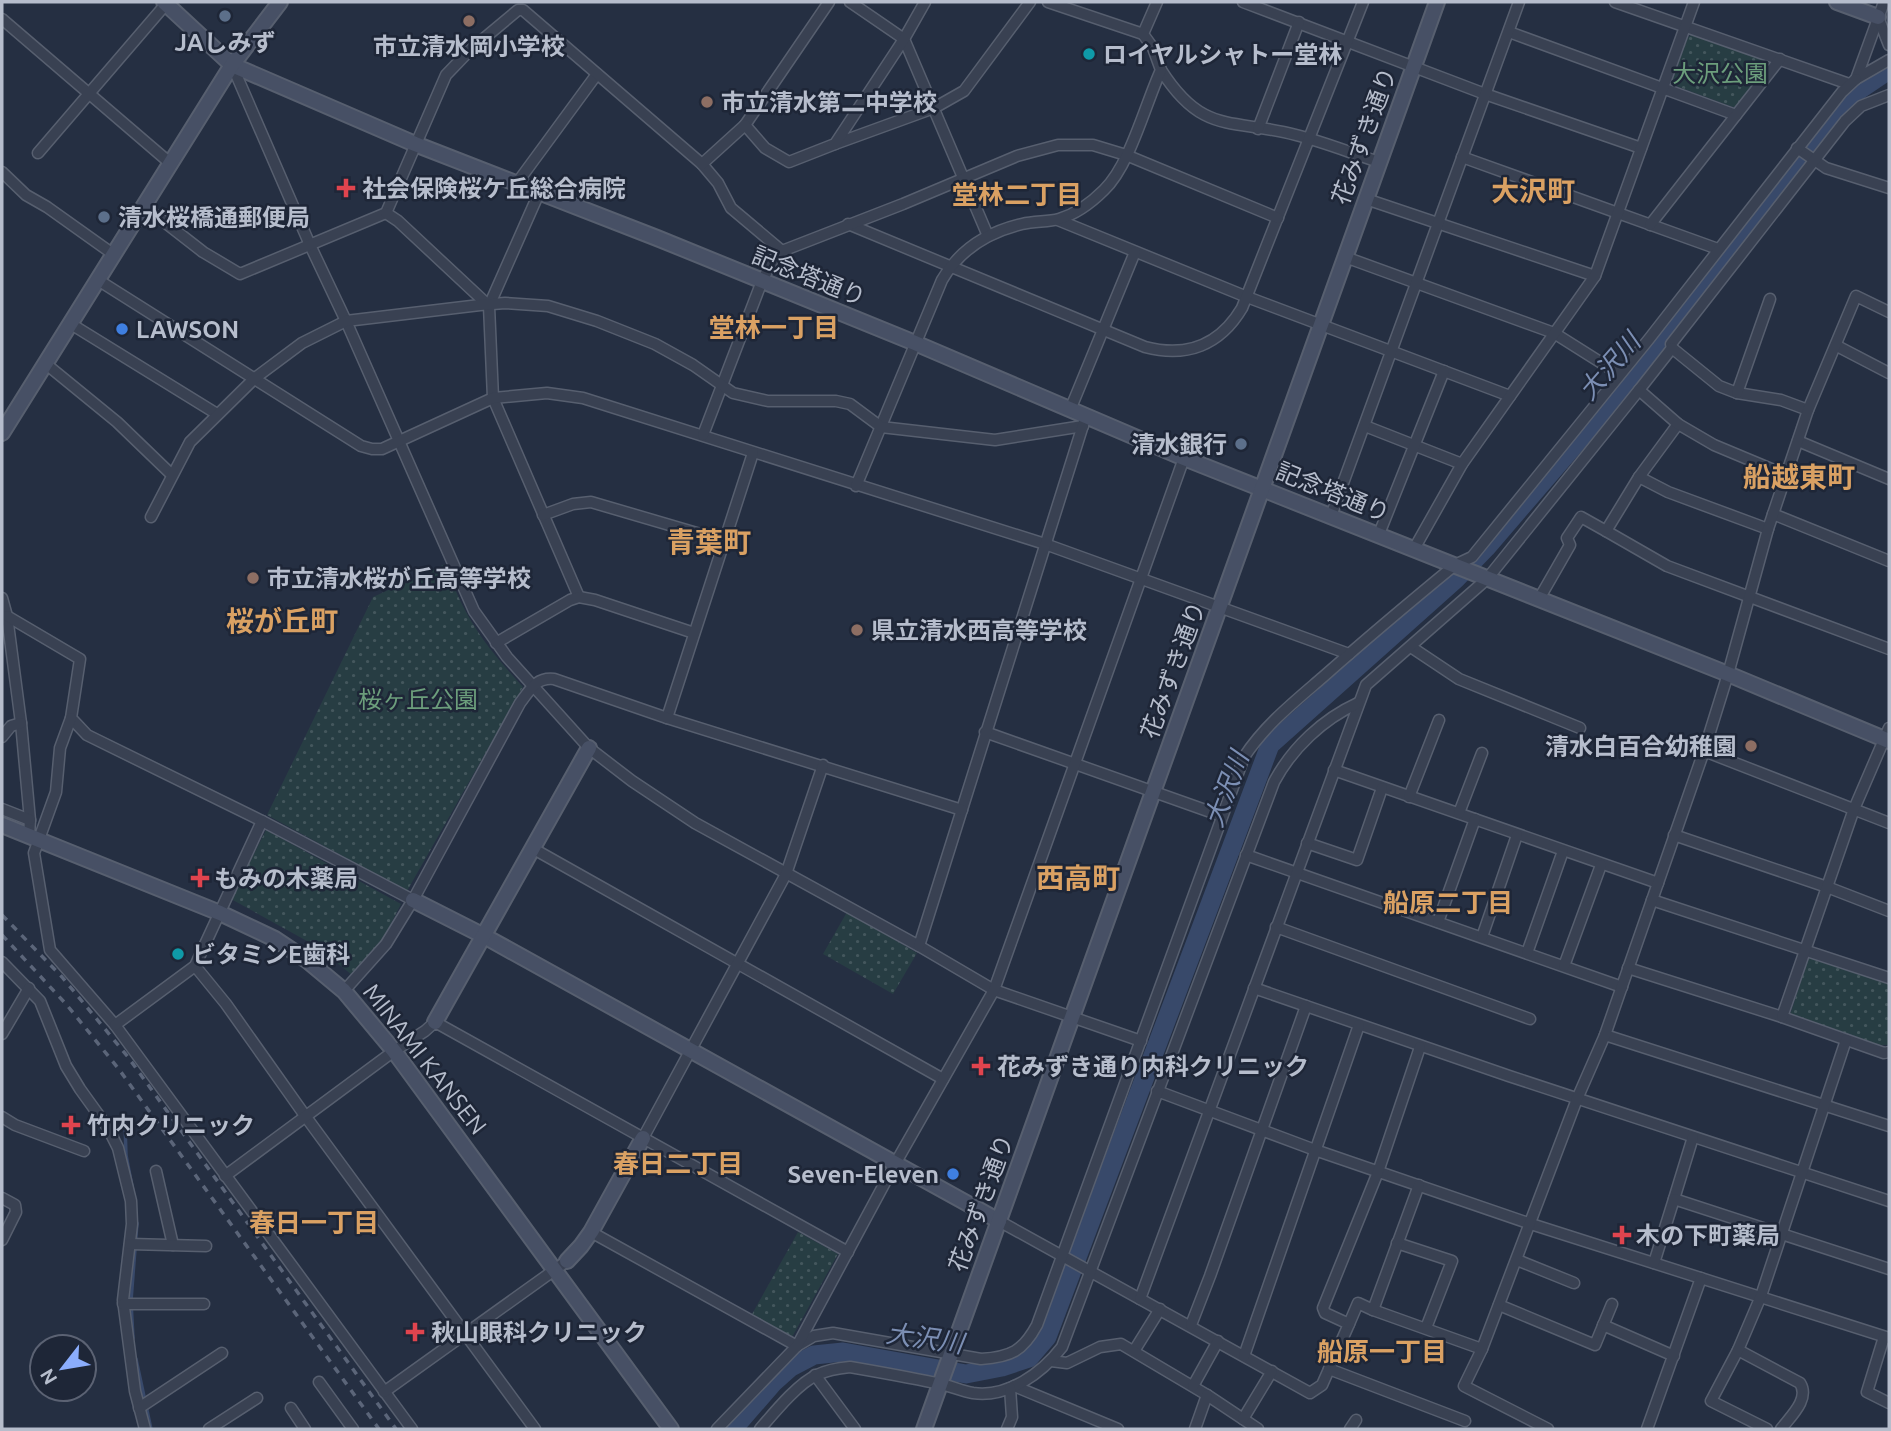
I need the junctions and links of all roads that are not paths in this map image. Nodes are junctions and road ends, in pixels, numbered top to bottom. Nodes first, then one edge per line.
1 (280, 2) edge
2 (829, 2) edge
3 (850, 2) edge
4 (925, 2) edge
5 (1030, 2) edge
6 (1048, 2) edge
7 (1157, 2) edge
8 (1243, 2) edge
9 (1363, 2) edge
10 (1437, 2) edge
11 (1520, 2) edge
12 (1615, 2) edge
13 (1694, 2) edge
14 (1838, 2) edge
15 (1884, 2) edge
16 (165, 3) edge
17 (2, 19) edge
18 (1299, 22) junction
19 (1685, 26) junction
20 (1881, 26) edge
21 (1509, 32) junction
22 (1143, 34) junction
23 (904, 39) junction
24 (1349, 41) junction
25 (1889, 45) edge
26 (1780, 60) junction
27 (1889, 60) edge
28 (232, 65) junction
29 (1413, 66) junction
30 (1161, 70) junction
31 (597, 74) junction
32 (1853, 82) junction
33 (1663, 88) junction
34 (89, 93) junction
35 (1485, 94) junction
36 (1889, 95) edge
37 (934, 108) junction
38 (1736, 115) junction
39 (745, 125) junction
40 (1258, 129) junction
41 (1310, 139) junction
42 (415, 144) junction
43 (835, 144) junction
44 (1641, 148) junction
45 (1797, 148) junction
46 (38, 153) dead end
47 (1126, 155) junction
48 (1462, 156) junction
49 (1813, 160) junction
50 (1379, 162) junction
51 (170, 163) junction
52 (702, 164) junction
53 (2, 172) edge
54 (963, 178) junction
55 (517, 183) junction
56 (1889, 188) edge
57 (539, 192) junction
58 (1366, 199) junction
59 (144, 206) junction
60 (386, 214) junction
61 (1618, 214) junction
62 (1278, 218) junction
63 (1058, 220) junction
64 (1439, 222) junction
65 (848, 224) junction
66 (1650, 225) junction
67 (988, 236) junction
68 (310, 245) junction
69 (1718, 249) junction
70 (782, 251) junction
71 (1135, 252) junction
72 (113, 254) junction
73 (1345, 257) junction
74 (949, 267) junction
75 (1595, 276) junction
76 (98, 280) junction
77 (762, 281) junction
78 (1417, 284) junction
79 (1247, 297) junction
80 (1770, 299) dead end
81 (489, 306) junction
82 (1889, 312) edge
83 (346, 321) junction
84 (71, 324) junction
85 (1320, 325) junction
86 (1104, 330) junction
87 (1554, 334) junction
88 (915, 343) junction
89 (1837, 346) junction
90 (1672, 348) junction
91 (1393, 352) junction
92 (46, 364) junction
93 (1444, 371) junction
94 (1619, 373) junction
95 (1889, 373) edge
96 (255, 378) junction
97 (722, 385) junction
98 (1639, 390) junction
99 (1737, 393) junction
100 (1510, 396) junction
101 (493, 398) junction
102 (1070, 410) junction
103 (1808, 410) junction
104 (217, 414) junction
105 (1084, 421) junction
106 (4, 422) edge
107 (1678, 424) junction
108 (1365, 426) junction
109 (881, 427) junction
110 (702, 435) junction
111 (400, 441) junction
112 (1798, 441) junction
113 (1414, 446) junction
114 (753, 453) junction
115 (1184, 458) junction
116 (1462, 464) junction
117 (172, 475) junction
118 (1788, 476) junction
119 (1639, 477) junction
120 (1889, 479) edge
121 (856, 486) junction
122 (1262, 488) junction
123 (1773, 514) junction
124 (543, 515) junction
125 (1331, 516) junction
126 (151, 517) dead end
127 (1768, 530) junction
128 (1606, 531) junction
129 (1379, 534) junction
130 (724, 541) junction
131 (1045, 544) junction
132 (1414, 549) junction
133 (1889, 561) edge
134 (1455, 565) junction
135 (1142, 579) junction
136 (1487, 579) junction
137 (1751, 596) junction
138 (579, 597) junction
139 (2, 598) edge
140 (1539, 598) junction
141 (1220, 606) junction
142 (7, 616) junction
143 (694, 633) junction
144 (5, 635) edge
145 (496, 643) junction
146 (1411, 647) junction
147 (1889, 649) edge
148 (1349, 653) junction
149 (1728, 674) junction
150 (533, 686) junction
151 (1359, 703) junction
152 (71, 718) junction
153 (667, 718) junction
154 (1439, 720) dead end
155 (21, 723) junction
156 (1580, 728) dead end
157 (985, 732) junction
158 (1888, 736) edge
159 (2, 737) edge
160 (589, 748) junction
161 (1704, 751) junction
162 (1482, 753) dead end
163 (1075, 763) junction
164 (823, 765) junction
165 (1334, 770) junction
166 (1382, 788) junction
167 (1154, 790) junction
168 (1409, 797) junction
169 (2, 809) edge
170 (1854, 809) junction
171 (962, 810) junction
172 (1460, 813) junction
173 (1222, 816) junction
174 (1475, 818) junction
175 (30, 820) junction
176 (262, 821) junction
177 (1889, 823) edge
178 (2, 825) edge
179 (1517, 835) junction
180 (1674, 835) junction
181 (34, 838) junction
182 (1307, 843) junction
183 (532, 848) junction
184 (1563, 850) junction
185 (1246, 855) junction
186 (1601, 865) junction
187 (1296, 873) junction
188 (786, 874) junction
189 (1658, 883) junction
190 (1827, 887) junction
191 (413, 900) junction
192 (1652, 900) junction
193 (1889, 911) edge
194 (220, 913) junction
195 (1438, 922) junction
196 (1276, 927) junction
197 (484, 936) junction
198 (1482, 937) junction
199 (919, 946) junction
200 (1805, 951) junction
201 (1527, 953) junction
202 (2, 962) edge
203 (738, 962) junction
204 (195, 966) junction
205 (1564, 966) junction
206 (1628, 968) junction
207 (1889, 978) edge
208 (1622, 987) junction
209 (29, 988) junction
210 (1254, 988) junction
211 (994, 990) junction
212 (344, 991) junction
213 (1306, 1006) junction
214 (1072, 1017) junction
215 (1782, 1017) junction
216 (1530, 1019) dead end
217 (435, 1022) junction
218 (115, 1025) junction
219 (1359, 1025) junction
220 (2, 1033) edge
221 (1605, 1035) junction
222 (1846, 1040) junction
223 (1141, 1041) junction
224 (1420, 1046) junction
225 (394, 1051) junction
226 (691, 1051) junction
227 (1889, 1052) edge
228 (943, 1079) junction
229 (1157, 1091) junction
230 (1577, 1099) junction
231 (1824, 1104) junction
232 (1209, 1111) junction
233 (2, 1117) edge
234 (306, 1117) junction
235 (1889, 1126) edge
236 (1262, 1130) junction
237 (1693, 1137) junction
238 (643, 1138) junction
239 (1315, 1150) junction
240 (84, 1151) dead end
241 (895, 1164) junction
242 (156, 1171) dead end
243 (1378, 1172) junction
244 (1801, 1173) junction
245 (225, 1176) junction
246 (1419, 1185) junction
247 (2, 1198) edge
248 (1674, 1199) junction
249 (1889, 1201) edge
250 (999, 1221) junction
251 (1531, 1224) junction
252 (591, 1232) junction
253 (1782, 1234) junction
254 (2, 1240) edge
255 (1397, 1243) junction
256 (130, 1244) junction
257 (173, 1245) junction
258 (205, 1246) dead end
259 (848, 1252) junction
260 (1061, 1256) junction
261 (1517, 1260) junction
262 (567, 1261) joint
263 (1654, 1263) junction
264 (1889, 1269) edge
265 (554, 1270) junction
266 (1089, 1271) junction
267 (1701, 1278) junction
268 (1574, 1283) dead end
269 (1762, 1296) junction
270 (1140, 1299) junction
271 (123, 1304) junction
272 (204, 1304) dead end
273 (1612, 1304) dead end
274 (1499, 1305) junction
275 (1160, 1309) junction
276 (1373, 1310) junction
277 (1349, 1324) junction
278 (1191, 1325) junction
279 (1603, 1325) junction
280 (1426, 1328) junction
281 (465, 1334) junction
282 (1886, 1338) edge
283 (1218, 1341) junction
284 (797, 1346) junction
285 (1482, 1349) junction
286 (1738, 1350) junction
287 (1134, 1351) junction
288 (222, 1353) dead end
289 (951, 1353) junction
290 (1244, 1356) junction
291 (1674, 1356) junction
292 (1051, 1361) junction
293 (1329, 1368) junction
294 (1272, 1371) junction
295 (815, 1375) junction
296 (319, 1382) dead end
297 (940, 1384) junction
298 (1193, 1386) junction
299 (1012, 1387) junction
300 (384, 1392) junction
301 (1207, 1395) junction
302 (257, 1398) dead end
303 (1889, 1403) edge
304 (139, 1408) junction
305 (291, 1408) dead end
306 (1243, 1419) junction
307 (1465, 1421) dead end
308 (764, 1428) edge
309 (145, 1429) edge
310 (209, 1429) edge
311 (305, 1429) edge
312 (353, 1429) edge
313 (412, 1429) edge
314 (536, 1429) edge
315 (671, 1429) edge
316 (718, 1429) edge
317 (855, 1429) edge
318 (924, 1429) edge
319 (1007, 1429) edge
320 (1118, 1429) edge
321 (1195, 1429) edge
322 (1258, 1429) edge
323 (1548, 1429) edge
324 (1647, 1429) edge
325 (1767, 1429) edge
326 (1781, 1429) edge

1 - 28 street
2 - 39 street
3 - 23 street
4 - 23 street
5 - 37 street
6 - 22 street
7 - 22 street
8 - 18 street
9 - 24 street
10 - 29 street, 花みずき通り
11 - 21 street
12 - 19 street
13 - 19 street
14 - 20 street
15 - 20 street
16 - 28 street, 記念塔通り
16 - 34 street
17 - 34 street
18 - 24 street
18 - 40 street
19 - 26 street
19 - 33 street
20 - 25 street
20 - 32 street
21 - 33 street
21 - 35 street
22 - 30 street
23 - 37 street
23 - 43 street
24 - 29 street
24 - 41 street
26 - 32 street
26 - 38 street
27 - 32 street
28 - 42 street, 記念塔通り
28 - 51 street
28 - 68 street
29 - 35 street
29 - 50 street, 花みずき通り
30 - 40 street
30 - 47 street
31 - 42 street
31 - 52 street
31 - 55 street
32 - 45 street
33 - 38 street
33 - 44 street
34 - 46 street
34 - 51 street
35 - 44 street
35 - 48 street
36 - 49 street
37 - 43 street
37 - 54 street
38 - 66 street
39 - 43 street
39 - 52 street
40 - 41 street
41 - 50 street
41 - 62 street
42 - 55 street, 記念塔通り
42 - 60 street
44 - 61 street
45 - 49 street
45 - 69 street
47 - 54 street
47 - 62 street
47 - 63 street
48 - 61 street
48 - 64 street
49 - 56 street
49 - 90 street
50 - 58 street, 花みずき通り
51 - 59 street
52 - 70 street
53 - 72 street
54 - 65 street
54 - 67 street
55 - 57 street, 記念塔通り
57 - 77 street, 記念塔通り
57 - 81 street
58 - 64 street
58 - 73 street, 花みずき通り
59 - 68 street
59 - 72 street
60 - 68 street
60 - 81 street
61 - 66 street
61 - 75 street
62 - 79 street
63 - 67 street
63 - 71 street
64 - 75 street
64 - 78 street
65 - 70 street
65 - 74 street
66 - 69 street
67 - 74 street
68 - 83 street
69 - 94 street
70 - 77 street
71 - 79 street
71 - 86 street
72 - 76 street
73 - 78 street
73 - 85 street, 花みずき通り
74 - 86 street
74 - 88 street
75 - 87 street
76 - 84 street
76 - 96 street
77 - 88 street, 記念塔通り
77 - 97 street
78 - 87 street
78 - 91 street
79 - 85 street
79 - 86 street
80 - 99 street
81 - 83 street
81 - 97 street
81 - 101 street
82 - 89 street
83 - 96 street
83 - 111 street
84 - 92 street
84 - 104 street
85 - 91 street
85 - 122 street, 花みずき通り
86 - 102 street
87 - 94 street
87 - 100 street
88 - 102 street, 記念塔通り
88 - 109 street
89 - 95 street
89 - 103 street
90 - 98 street
90 - 99 street
91 - 93 street
91 - 108 street
92 - 106 street
92 - 117 street
93 - 100 street
93 - 113 street
94 - 134 street
96 - 104 street
96 - 111 street
97 - 109 street
97 - 110 street
98 - 107 street
98 - 136 street
99 - 103 street
100 - 116 street
101 - 110 street
101 - 111 street
101 - 124 street
102 - 105 street, 記念塔通り
103 - 112 street
104 - 117 street
105 - 109 street
105 - 115 street, 記念塔通り
105 - 131 street
107 - 118 street
107 - 119 street
108 - 113 street
108 - 125 street
109 - 121 street
110 - 114 street
111 - 145 street
112 - 118 street
112 - 120 street
113 - 116 street
113 - 129 street
114 - 121 street
114 - 130 street
115 - 122 street, 記念塔通り
115 - 135 street
116 - 132 street
117 - 126 street
118 - 123 street
119 - 127 street
119 - 128 street
121 - 131 street
122 - 125 street, 記念塔通り
122 - 141 street, 花みずき通り
123 - 127 street
123 - 133 street
124 - 130 street
124 - 138 street
125 - 129 street, 記念塔通り
127 - 137 street
128 - 137 street
128 - 140 street
129 - 132 street, 記念塔通り
130 - 143 street
131 - 135 street
131 - 157 street
132 - 134 street, 記念塔通り
134 - 136 street, 記念塔通り
134 - 148 street
135 - 141 street
135 - 163 street
136 - 140 street
136 - 146 street
137 - 147 street
137 - 149 street
138 - 143 street
138 - 145 street
139 - 142 street
140 - 149 street
141 - 148 street
141 - 167 street, 花みずき通り
142 - 144 street
142 - 152 street
143 - 153 street
144 - 155 street
145 - 150 street
146 - 151 street
146 - 156 street
148 - 173 street
149 - 158 street
149 - 161 street
150 - 153 street
150 - 160 street
150 - 191 street
151 - 165 street
151 - 185 street
152 - 176 street
152 - 181 street
153 - 164 street
154 - 168 street
155 - 159 street
155 - 175 street
157 - 163 street
157 - 171 street
158 - 170 street
160 - 183 street
160 - 188 street
161 - 170 street
161 - 180 street
162 - 172 street
163 - 167 street
163 - 211 street
164 - 171 street
164 - 188 street
165 - 166 street
165 - 182 street
166 - 168 street
166 - 182 street
167 - 173 street
167 - 214 street, 花みずき通り
168 - 172 street
169 - 175 street
170 - 177 street
170 - 190 street
171 - 199 street
172 - 174 street
173 - 223 street
174 - 179 street
174 - 195 street
175 - 181 street
176 - 191 street
176 - 194 street
178 - 181 street, MINAMI KANSEN
179 - 184 street
179 - 198 street
180 - 189 street
180 - 190 street
181 - 194 street, MINAMI KANSEN
181 - 218 street
182 - 187 street
183 - 197 street
183 - 203 street
184 - 186 street
184 - 201 street
185 - 187 street
185 - 229 street
186 - 189 street
186 - 205 street
187 - 195 street
187 - 196 street
188 - 199 street
188 - 203 street
189 - 192 street
190 - 193 street
190 - 200 street
191 - 197 street
191 - 212 street
192 - 200 street
192 - 206 street
194 - 204 street
194 - 212 street, MINAMI KANSEN
195 - 198 street
196 - 210 street
196 - 216 street
197 - 217 street
197 - 226 street
198 - 201 street
199 - 211 street
200 - 207 street
200 - 215 street
201 - 205 street
202 - 209 street
203 - 226 street
203 - 228 street
204 - 218 street
204 - 234 street
205 - 208 street
206 - 208 street
206 - 215 street
208 - 221 street
209 - 220 street
209 - 256 street
210 - 213 street
210 - 232 street
211 - 214 street
211 - 228 street
212 - 225 street, MINAMI KANSEN
213 - 219 street
213 - 236 street
214 - 223 street
214 - 250 street, 花みずき通り
215 - 222 street
217 - 225 street
217 - 238 street
218 - 245 street
219 - 224 street
219 - 239 street
221 - 230 street
221 - 231 street
222 - 227 street
222 - 231 street
223 - 260 street
224 - 230 street
224 - 243 street
225 - 234 street
225 - 265 street, MINAMI KANSEN
226 - 238 street
226 - 241 street
228 - 241 street
229 - 232 street
229 - 266 street
230 - 237 street
230 - 251 street
231 - 235 street
231 - 244 street
232 - 236 street
232 - 270 street
233 - 240 street
234 - 245 street
234 - 281 street
236 - 239 street
236 - 278 street
237 - 244 street
237 - 248 street
238 - 252 street
238 - 259 street
239 - 243 street
239 - 290 street
241 - 250 street
241 - 259 street
242 - 257 street
243 - 246 street
243 - 277 street
244 - 249 street
244 - 253 street
245 - 300 street
246 - 251 street
246 - 255 street
247 - 254 street
248 - 253 street
248 - 263 street
250 - 260 street
250 - 289 street, 花みずき通り
251 - 261 street
251 - 263 street
252 - 262 street
252 - 284 street
253 - 264 street
253 - 269 street
255 - 276 street
255 - 280 street
256 - 257 street
256 - 271 street
257 - 258 street
259 - 284 street
260 - 266 street
260 - 289 street
261 - 268 street
261 - 274 street
262 - 265 street
263 - 267 street
265 - 281 street
265 - 315 street, MINAMI KANSEN
266 - 270 street
266 - 292 street
267 - 269 street
267 - 291 street
269 - 282 street
269 - 286 street
270 - 275 street
271 - 272 street
271 - 304 street
273 - 279 street
274 - 279 street
274 - 285 street
275 - 278 street
275 - 287 street
276 - 277 street
276 - 280 street
277 - 293 street
278 - 283 street
279 - 291 street
280 - 285 street
281 - 300 street
281 - 314 street
282 - 303 street
283 - 290 street
283 - 298 street
284 - 289 street
284 - 316 street
285 - 323 street
286 - 325 street
286 - 326 street
287 - 292 street
287 - 298 street
288 - 304 street
289 - 297 street, 花みずき通り
290 - 294 street
291 - 324 street
292 - 299 street
293 - 294 street
293 - 307 street
294 - 306 street
295 - 297 street
295 - 308 street
295 - 317 street
296 - 312 street
297 - 299 street
297 - 318 street
298 - 301 street
299 - 319 street
299 - 320 street
300 - 313 street
301 - 306 street
301 - 321 street
302 - 310 street
304 - 309 street
305 - 311 street
306 - 322 street

